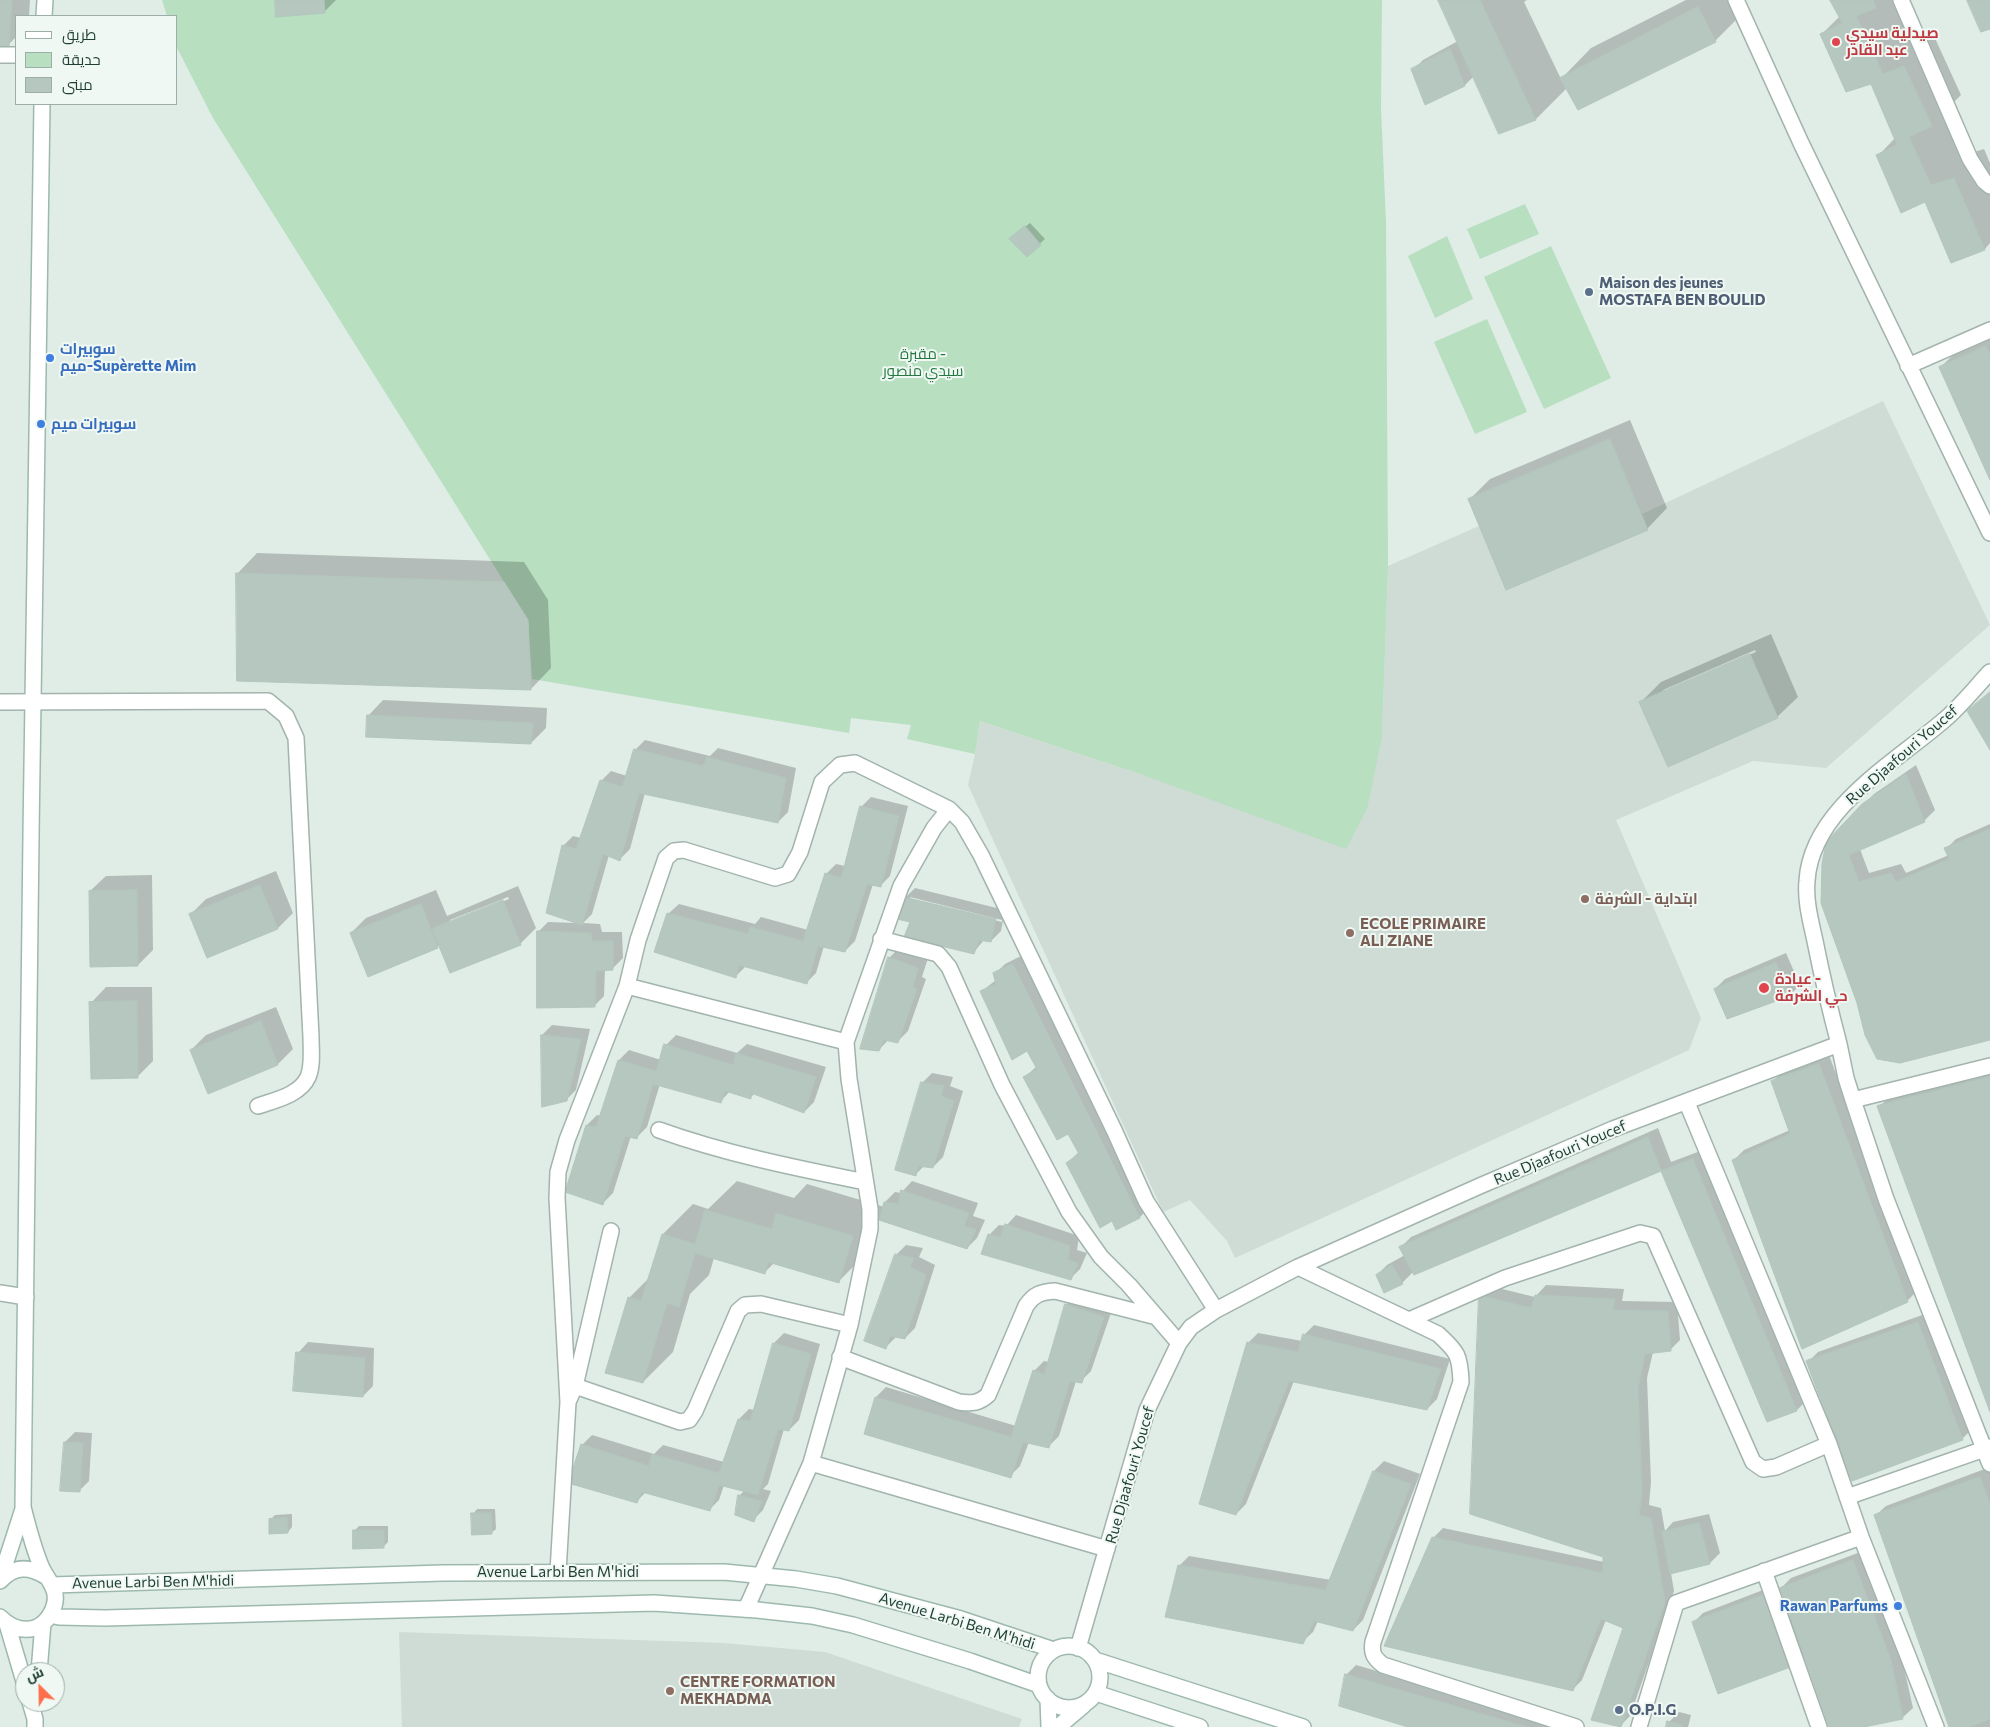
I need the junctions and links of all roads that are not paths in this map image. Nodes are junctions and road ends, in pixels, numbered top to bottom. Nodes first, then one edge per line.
1 (45, 0) edge
2 (1736, 0) edge
3 (1901, 0) edge
4 (44, 15) edge
5 (0, 55) edge
6 (15, 55) edge
7 (42, 105) edge
8 (1990, 186) edge
9 (1990, 330) edge
10 (1908, 366) junction
11 (1990, 533) edge
12 (1990, 672) edge
13 (0, 702) edge
14 (33, 702) junction
15 (950, 809) junction
16 (881, 939) junction
17 (627, 986) junction
18 (846, 1042) junction
19 (1839, 1044) junction
20 (1990, 1066) edge
21 (1854, 1100) junction
22 (1687, 1103) junction
23 (258, 1106) dead end
24 (659, 1130) dead end
25 (866, 1182) junction
26 (611, 1231) dead end
27 (1298, 1266) junction
28 (0, 1293) edge
29 (26, 1297) junction
30 (1216, 1310) junction
31 (1157, 1317) junction
32 (1409, 1320) junction
33 (850, 1325) junction
34 (1179, 1343) junction
35 (840, 1357) junction
36 (575, 1386) junction
37 (568, 1402) junction
38 (1829, 1444) junction
39 (1987, 1448) edge
40 (811, 1463) junction
41 (1990, 1464) edge
42 (1848, 1497) junction
43 (24, 1507) junction
44 (1862, 1537) junction
45 (1108, 1550) junction
46 (1764, 1571) junction
47 (558, 1572) junction
48 (760, 1576) junction
49 (0, 1580) edge
50 (49, 1580) junction
51 (746, 1609) junction
52 (47, 1619) junction
53 (4, 1621) edge
54 (1078, 1648) junction
55 (1054, 1650) junction
56 (1095, 1660) junction
57 (17, 1662) edge
58 (41, 1662) edge
59 (1040, 1686) junction
60 (1092, 1697) junction
61 (1048, 1699) junction
62 (1932, 1726) edge
63 (1049, 1727) edge
64 (1058, 1727) edge
65 (1200, 1727) edge
66 (1303, 1727) edge
67 (1576, 1727) edge
68 (1639, 1727) edge
69 (1819, 1727) edge

1 - 4 street
2 - 10 street
3 - 8 street
5 - 6 street
7 - 14 street
9 - 10 street
10 - 11 street
12 - 19 street, Rue Djaafouri Youcef
13 - 14 street
14 - 23 street
14 - 29 street
15 - 16 street
15 - 17 street
15 - 30 street
16 - 18 street
16 - 31 street
17 - 18 street
17 - 37 street
18 - 25 street
19 - 21 street
19 - 22 street, Rue Djaafouri Youcef
20 - 21 street
21 - 39 street
22 - 27 street, Rue Djaafouri Youcef
22 - 38 street
24 - 25 street
25 - 33 street
26 - 36 street
27 - 30 street, Rue Djaafouri Youcef
27 - 32 street
28 - 29 street
29 - 43 street
30 - 34 street, Rue Djaafouri Youcef
31 - 34 street
31 - 35 street
32 - 38 street
32 - 67 street
33 - 35 street
33 - 36 street
34 - 45 street, Rue Djaafouri Youcef
35 - 40 street
36 - 37 street
37 - 47 street
38 - 42 street
39 - 41 street
39 - 42 street
40 - 45 street
40 - 48 street
42 - 44 street
43 - 49 street
43 - 50 street
44 - 46 street
44 - 62 street
45 - 54 street, Rue Djaafouri Youcef
46 - 68 street
46 - 69 street
47 - 48 street, Avenue Larbi Ben M'hidi
47 - 50 street, Avenue Larbi Ben M'hidi
48 - 51 street
48 - 55 street, Avenue Larbi Ben M'hidi
49 - 50 street
50 - 52 street
51 - 52 street, Avenue Larbi Ben M'hidi
51 - 59 street, Avenue Larbi Ben M'hidi
52 - 53 street, Avenue Larbi Ben M'hidi
52 - 58 street
53 - 57 street
54 - 55 street
54 - 56 street
55 - 59 street
56 - 60 street
56 - 66 street
59 - 61 street
60 - 61 street
60 - 64 street
60 - 65 street
61 - 63 street

